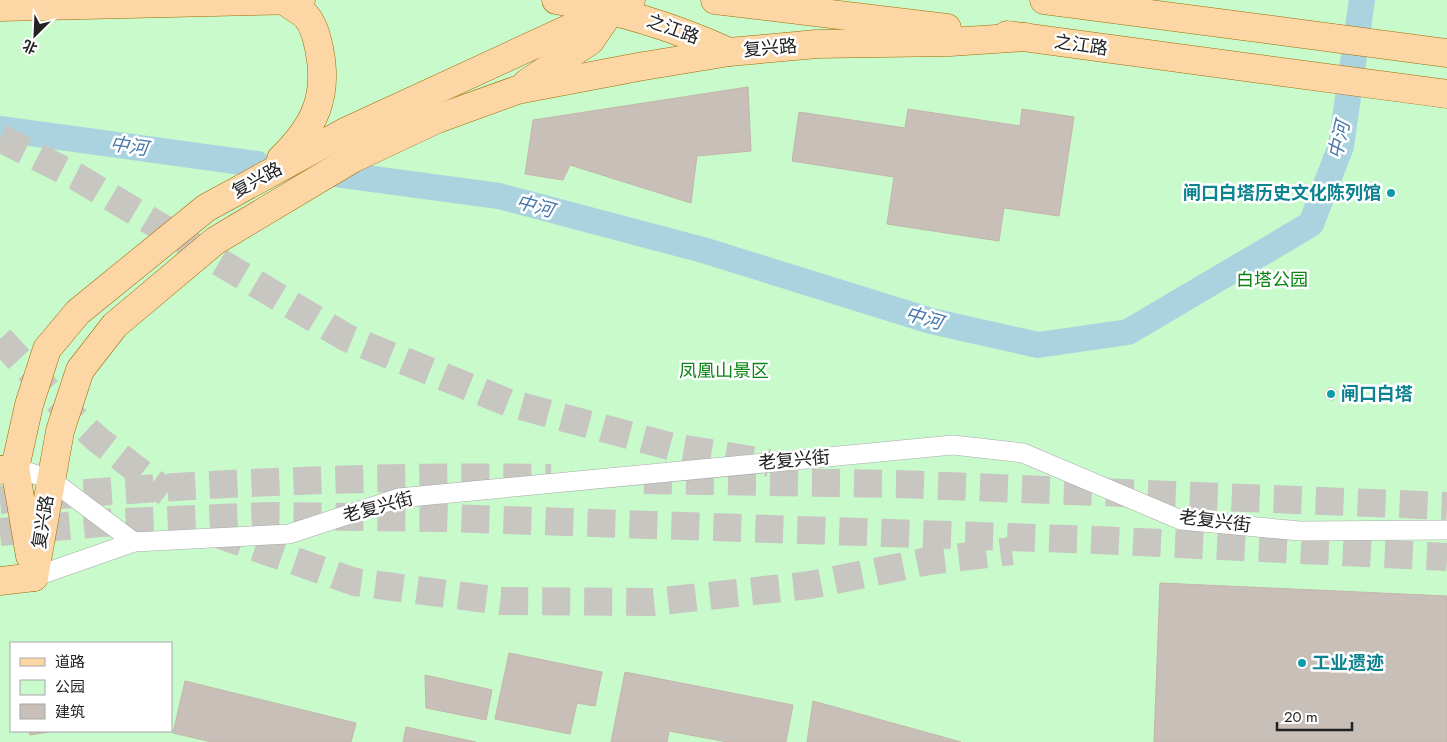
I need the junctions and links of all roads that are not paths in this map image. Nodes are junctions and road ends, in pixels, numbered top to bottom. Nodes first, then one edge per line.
1 (284, 0) edge
2 (301, 0) edge
3 (556, 0) edge
4 (714, 0) edge
5 (1044, 0) edge
6 (618, 3) edge
7 (0, 7) edge
8 (1025, 38) junction
9 (729, 52) junction
10 (1447, 53) edge
11 (518, 90) junction
12 (1447, 94) edge
13 (262, 177) junction
14 (8, 469) edge
15 (50, 479) junction
16 (1447, 530) edge
17 (134, 542) junction
18 (34, 577) junction
19 (0, 581) edge

1 - 2 main road
1 - 7 main road
1 - 13 main road
3 - 6 main road, 之江路
4 - 8 main road, 之江路
5 - 10 main road
6 - 9 main road, 之江路
6 - 11 main road, 复兴路
6 - 13 main road, 复兴路
8 - 9 main road, 复兴路
8 - 12 main road, 之江路
9 - 11 main road, 复兴路
11 - 15 main road, 复兴路
13 - 14 main road, 复兴路
14 - 15 street
14 - 18 main road, 复兴路
15 - 17 street
15 - 18 main road, 复兴路
16 - 17 street, 老复兴街
17 - 18 street, 老复兴街
18 - 19 main road

